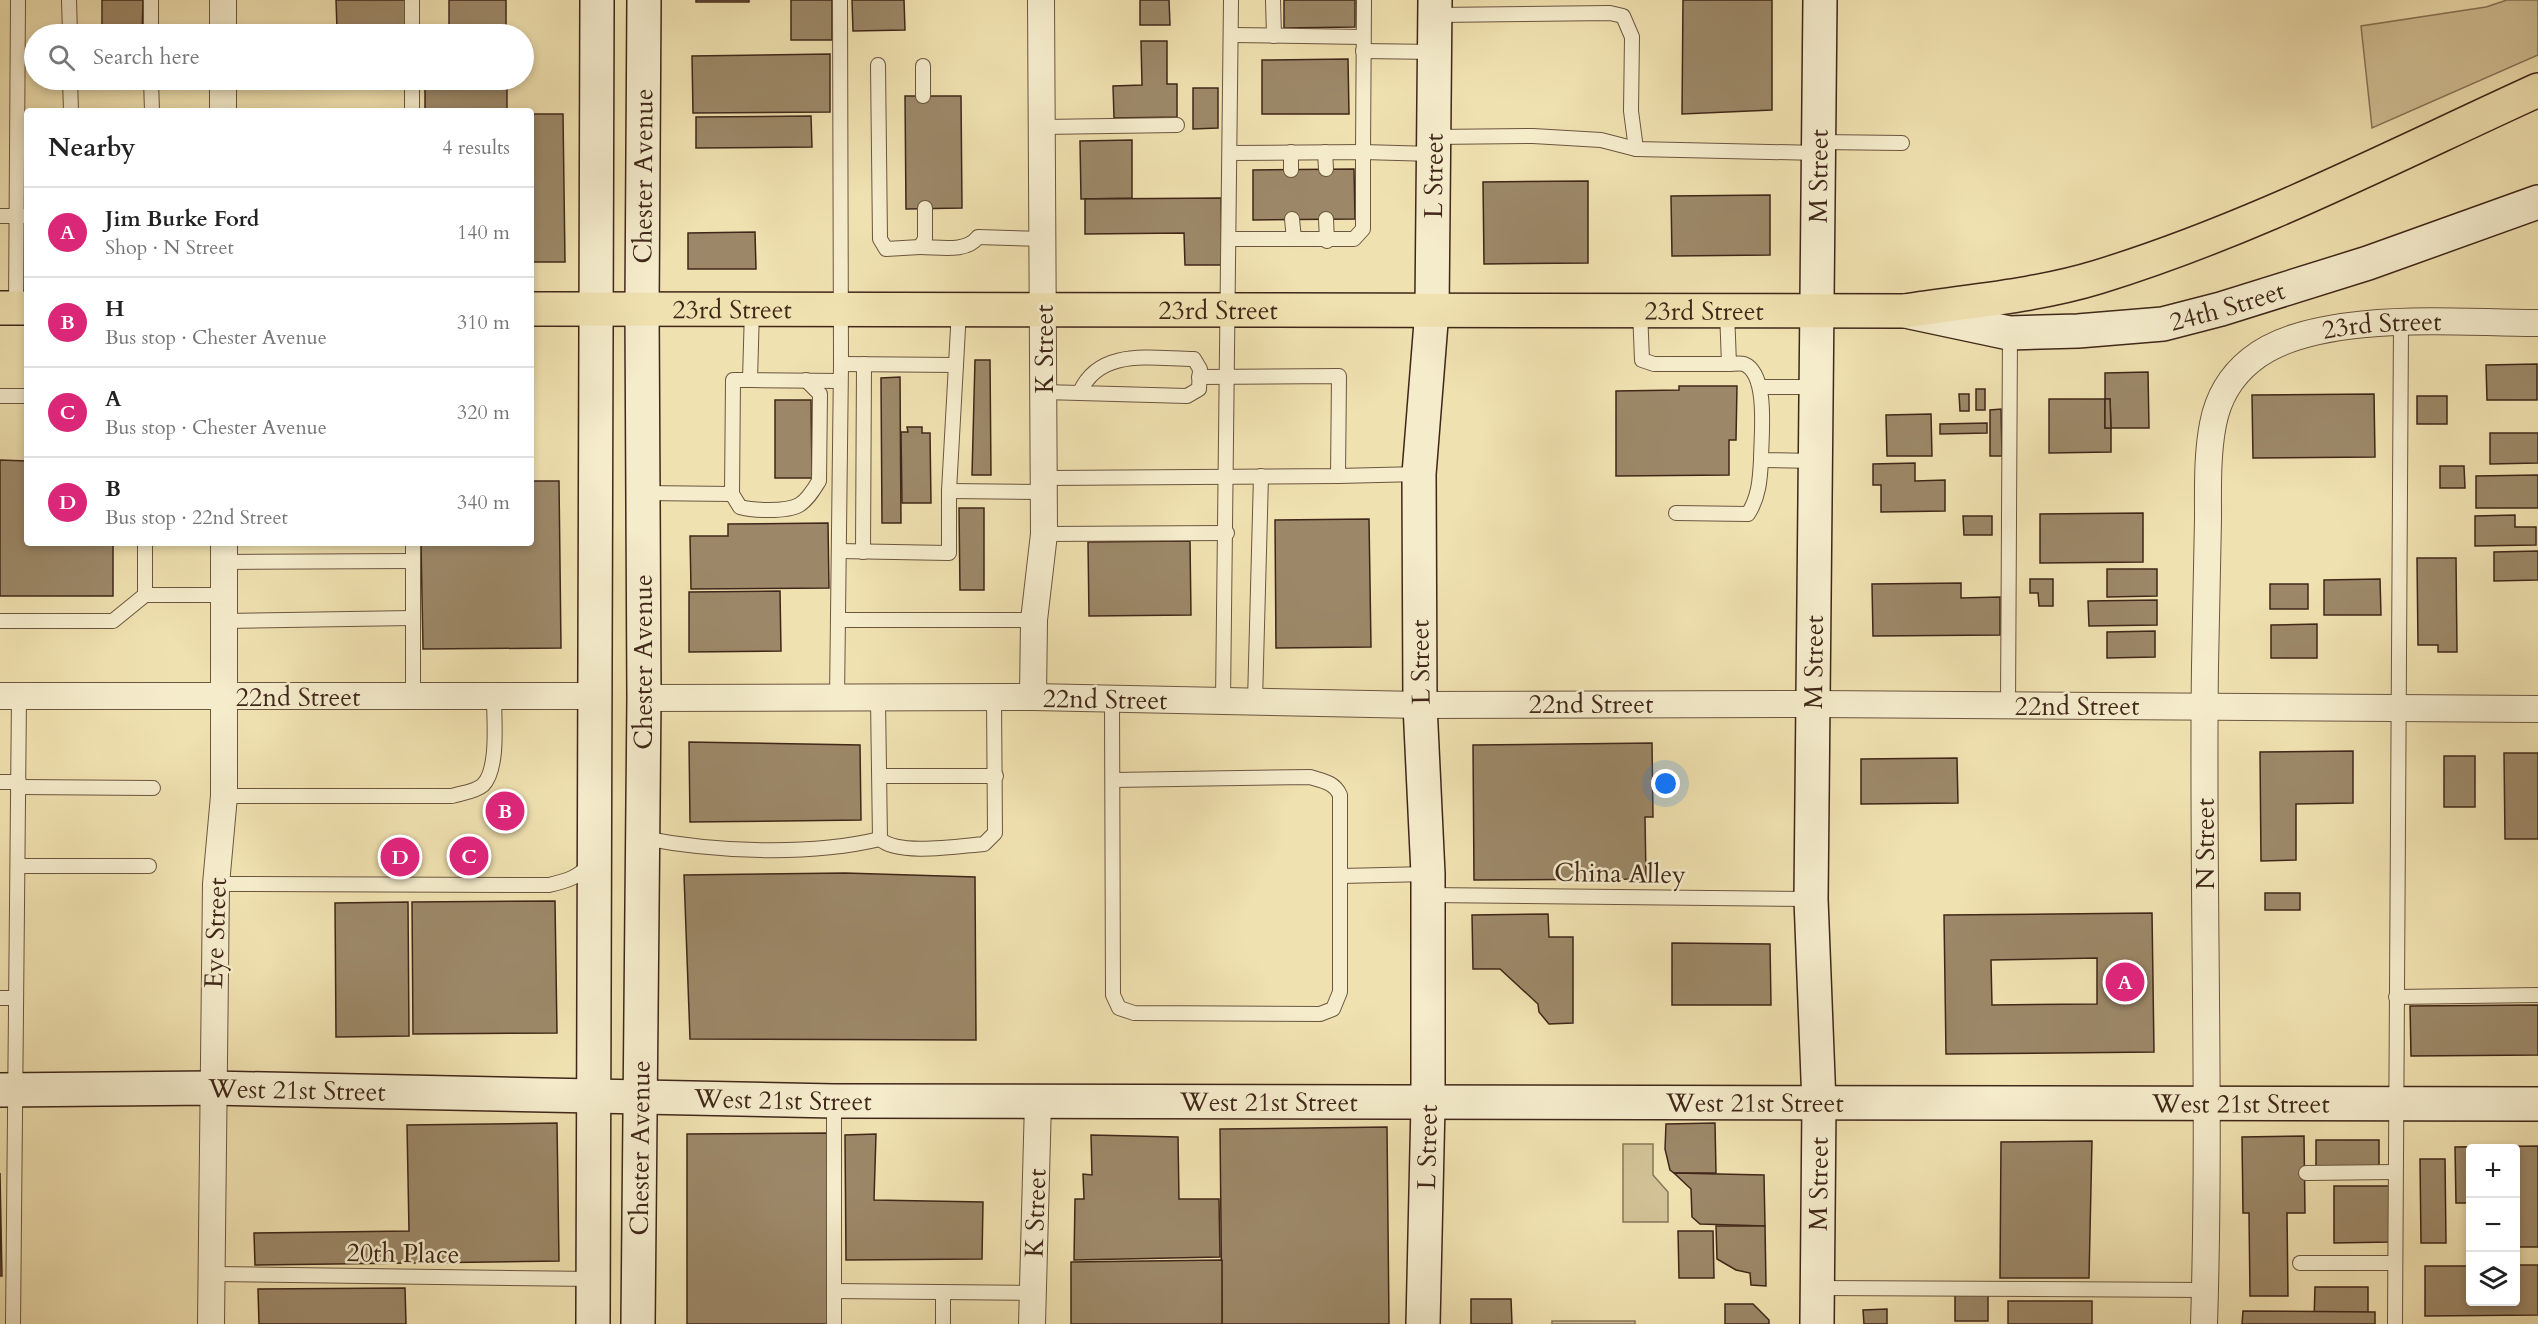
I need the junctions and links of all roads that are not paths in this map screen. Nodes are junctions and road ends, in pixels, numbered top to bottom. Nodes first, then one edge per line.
1 (18, 0) edge
2 (69, 0) edge
3 (151, 0) edge
4 (223, 0) edge
5 (412, 0) edge
6 (597, 0) edge
7 (644, 0) edge
8 (840, 0) edge
9 (1041, 0) edge
10 (1231, 0) edge
11 (1273, 0) edge
12 (1364, 0) edge
13 (1820, 0) edge
14 (1435, 8) edge
15 (70, 24) edge
16 (151, 24) edge
17 (223, 24) edge
18 (412, 24) edge
19 (1231, 35) junction
20 (1274, 36) junction
21 (1363, 44) junction
22 (1435, 52) junction
23 (878, 65) dead end
24 (923, 66) dead end
25 (70, 90) edge
26 (152, 90) edge
27 (223, 90) edge
28 (412, 90) edge
29 (2538, 90) edge
30 (923, 96) dead end
31 (2538, 97) edge
32 (71, 108) edge
33 (152, 108) edge
34 (223, 108) edge
35 (412, 108) edge
36 (2478, 118) junction
37 (1177, 125) dead end
38 (1042, 127) junction
39 (1902, 143) dead end
40 (1433, 146) junction
41 (1819, 148) junction
42 (1636, 149) junction
43 (1230, 153) junction
44 (1291, 153) junction
45 (1325, 153) junction
46 (1363, 153) junction
47 (1326, 169) dead end
48 (1291, 170) dead end
49 (2538, 202) edge
50 (925, 208) dead end
51 (0, 216) edge
52 (22, 216) edge
53 (1292, 219) dead end
54 (1326, 219) dead end
55 (1044, 239) junction
56 (1229, 239) junction
57 (1294, 239) junction
58 (1327, 241) junction
59 (920, 247) junction
60 (14, 308) edge
61 (534, 309) edge
62 (595, 309) junction
63 (642, 309) junction
64 (752, 309) junction
65 (839, 310) junction
66 (959, 310) junction
67 (1045, 310) junction
68 (1229, 310) junction
69 (1432, 310) junction
70 (1640, 310) junction
71 (1727, 311) junction
72 (1818, 311) junction
73 (1905, 311) junction
74 (2401, 323) junction
75 (2538, 323) edge
76 (2010, 333) junction
77 (841, 364) junction
78 (864, 364) junction
79 (1729, 364) junction
80 (956, 365) junction
81 (2240, 372) joint
82 (1228, 376) junction
83 (1199, 377) junction
84 (750, 380) junction
85 (806, 380) junction
86 (840, 381) junction
87 (1760, 387) junction
88 (1818, 387) junction
89 (1044, 392) junction
90 (1080, 392) junction
91 (0, 396) edge
92 (24, 396) edge
93 (1761, 460) junction
94 (1817, 461) junction
95 (1419, 474) junction
96 (1227, 476) junction
97 (1261, 476) junction
98 (1338, 476) junction
99 (1044, 485) junction
100 (948, 491) junction
101 (643, 493) junction
102 (732, 494) junction
103 (1676, 513) dead end
104 (1227, 533) junction
105 (1044, 534) junction
106 (145, 546) edge
107 (413, 546) edge
108 (839, 551) junction
109 (862, 552) junction
110 (224, 553) edge
111 (413, 561) junction
112 (145, 595) junction
113 (224, 595) junction
114 (413, 618) junction
115 (838, 620) junction
116 (1034, 620) junction
117 (0, 621) edge
118 (224, 621) junction
119 (10, 696) edge
120 (596, 696) junction
121 (225, 697) junction
122 (413, 697) junction
123 (1033, 697) junction
124 (494, 698) junction
125 (644, 698) junction
126 (837, 699) junction
127 (994, 699) junction
128 (878, 700) junction
129 (1112, 700) junction
130 (1223, 701) junction
131 (1255, 701) junction
132 (1815, 704) junction
133 (1420, 705) junction
134 (2008, 706) junction
135 (2205, 706) junction
136 (2397, 709) junction
137 (2538, 710) edge
138 (880, 776) junction
139 (996, 776) junction
140 (1113, 780) junction
141 (0, 782) edge
142 (18, 785) junction
143 (153, 788) dead end
144 (224, 796) junction
145 (643, 838) junction
146 (880, 839) junction
147 (596, 856) junction
148 (18, 866) junction
149 (150, 866) dead end
150 (1341, 876) junction
151 (216, 884) junction
152 (1428, 885) junction
153 (1811, 899) junction
154 (2538, 995) edge
155 (2396, 997) junction
156 (0, 998) edge
157 (16, 998) junction
158 (212, 1088) junction
159 (8, 1090) edge
160 (596, 1095) junction
161 (639, 1096) junction
162 (834, 1101) junction
163 (1038, 1102) junction
164 (2206, 1102) junction
165 (2395, 1103) junction
166 (1428, 1104) junction
167 (1819, 1104) junction
168 (2538, 1104) edge
169 (2395, 1172) junction
170 (2306, 1173) dead end
171 (2300, 1263) dead end
172 (2395, 1263) junction
173 (212, 1274) junction
174 (593, 1279) junction
175 (1818, 1288) junction
176 (2205, 1290) junction
177 (834, 1291) junction
178 (944, 1292) junction
179 (1033, 1293) junction
180 (13, 1324) edge
181 (211, 1324) edge
182 (593, 1324) edge
183 (638, 1324) edge
184 (834, 1324) edge
185 (943, 1324) edge
186 (1032, 1324) edge
187 (1423, 1324) edge
188 (1817, 1324) edge
189 (2204, 1324) edge
190 (2395, 1324) edge

1 - 52 lane
2 - 15 lane
3 - 16 lane
4 - 17 street
5 - 18 lane
6 - 62 street, Chester Avenue
7 - 63 street, Chester Avenue
8 - 65 lane
9 - 38 street, K Street
10 - 19 lane
11 - 20 lane
12 - 21 lane
13 - 41 street, M Street
14 - 22 street, L Street
14 - 42 lane
19 - 20 lane
19 - 43 lane
20 - 21 lane
21 - 22 lane
21 - 46 lane
22 - 40 street, L Street
23 - 59 lane
24 - 30 lane
25 - 32 lane
26 - 33 lane
27 - 34 street
28 - 35 lane
29 - 36 main road
31 - 36 main road
36 - 73 main road, 23rd Street
37 - 38 lane
38 - 55 street, K Street
39 - 41 lane
40 - 42 lane
40 - 46 lane
40 - 69 street, L Street
41 - 42 lane
41 - 72 street, M Street
43 - 44 lane
43 - 56 lane
44 - 45 lane
44 - 48 lane
45 - 46 lane
45 - 47 lane
46 - 58 lane
49 - 76 street, 24th Street
50 - 59 lane
51 - 52 lane
52 - 60 lane
53 - 57 lane
54 - 58 lane
55 - 59 lane
55 - 67 street, K Street
56 - 57 lane
56 - 68 lane
57 - 58 lane
61 - 62 main road, 23rd Street
62 - 63 main road, 23rd Street
62 - 120 street, Chester Avenue
63 - 64 main road, 23rd Street
63 - 101 street, Chester Avenue
64 - 65 main road, 23rd Street
64 - 84 lane
65 - 66 main road, 23rd Street
65 - 77 lane
66 - 67 main road, 23rd Street
66 - 80 lane
67 - 68 main road, 23rd Street
67 - 89 street, K Street
68 - 69 main road, 23rd Street
68 - 82 lane
69 - 70 main road, 23rd Street
69 - 95 street, L Street
70 - 71 main road, 23rd Street
70 - 79 lane
71 - 72 main road, 23rd Street
71 - 79 lane
72 - 73 main road, 23rd Street
72 - 88 street, M Street
73 - 76 street, 24th Street
74 - 75 street, 23rd Street
74 - 81 street, 23rd Street
74 - 136 lane
76 - 134 lane
77 - 78 lane
77 - 86 lane
78 - 80 lane
78 - 109 lane
79 - 87 lane
80 - 100 lane
81 - 135 street, N Street
82 - 83 lane
82 - 96 lane
82 - 98 lane
83 - 90 lane
83 - 90 lane
84 - 85 lane
84 - 102 lane
85 - 86 lane
85 - 102 lane
86 - 108 lane
87 - 88 lane
87 - 93 lane
88 - 94 street, M Street
89 - 90 lane
89 - 99 street, K Street
91 - 92 lane
93 - 94 lane
93 - 103 lane
94 - 132 street, M Street
95 - 98 lane
95 - 133 street, L Street
96 - 97 lane
96 - 99 lane
96 - 104 lane
97 - 98 lane
97 - 131 lane
99 - 100 lane
99 - 105 street, K Street
100 - 109 lane
101 - 102 lane
101 - 125 street, Chester Avenue
104 - 105 lane
104 - 130 lane
105 - 116 street, K Street
106 - 112 lane
107 - 111 lane
108 - 109 lane
108 - 115 lane
110 - 111 lane
110 - 113 street, Eye Street
111 - 114 lane
112 - 113 lane
112 - 117 lane
113 - 118 street, Eye Street
114 - 118 lane
114 - 122 lane
115 - 116 lane
115 - 126 lane
116 - 123 street, K Street
118 - 121 street, Eye Street
119 - 121 street, 22nd Street
119 - 142 lane
120 - 124 street, 22nd Street
120 - 147 street, Chester Avenue
121 - 122 street, 22nd Street
121 - 144 street, Eye Street
122 - 124 street, 22nd Street
123 - 127 street, 22nd Street
123 - 129 street, 22nd Street
124 - 144 lane
125 - 126 street, 22nd Street
125 - 145 street, Chester Avenue
126 - 128 street, 22nd Street
127 - 128 street, 22nd Street
127 - 139 lane
128 - 138 lane
129 - 130 street, 22nd Street
129 - 140 lane
130 - 131 street, 22nd Street
131 - 133 street, 22nd Street
132 - 133 street, 22nd Street
132 - 134 street, 22nd Street
132 - 153 street, M Street
133 - 152 street, L Street
134 - 135 street, 22nd Street
135 - 136 street, 22nd Street
135 - 164 street, N Street
136 - 137 street, 22nd Street
136 - 155 lane
138 - 139 lane
138 - 146 lane
139 - 146 lane
140 - 150 lane
140 - 150 lane
141 - 142 lane
142 - 143 lane
142 - 148 lane
144 - 151 street, Eye Street
145 - 146 lane
145 - 161 street, Chester Avenue
147 - 151 lane
147 - 160 street, Chester Avenue
148 - 149 lane
148 - 157 lane
150 - 152 lane, China Alley
151 - 158 street, Eye Street
152 - 153 lane, China Alley
152 - 166 street, L Street
153 - 167 street, M Street
154 - 155 lane
155 - 165 lane
156 - 157 lane
157 - 159 lane
158 - 159 street, West 21st Street
158 - 160 street, West 21st Street
158 - 173 street, Eye Street
159 - 180 lane
160 - 161 street, West 21st Street
160 - 174 street, Chester Avenue
161 - 162 street, West 21st Street
161 - 183 street, Chester Avenue
162 - 163 street, West 21st Street
162 - 177 lane
163 - 166 street, West 21st Street
163 - 179 street, K Street
164 - 165 street, West 21st Street
164 - 167 street, West 21st Street
164 - 176 street, N Street
165 - 168 street, West 21st Street
165 - 169 lane
166 - 167 street, West 21st Street
166 - 187 street, L Street
167 - 175 street, M Street
169 - 170 lane
169 - 172 lane
171 - 172 lane
172 - 190 lane
173 - 174 lane, 20th Place
173 - 181 street, Eye Street
174 - 182 street, Chester Avenue
175 - 176 lane
175 - 188 street, M Street
176 - 189 street, N Street
177 - 178 lane
177 - 184 lane
178 - 179 lane
178 - 185 lane
179 - 186 street, K Street

